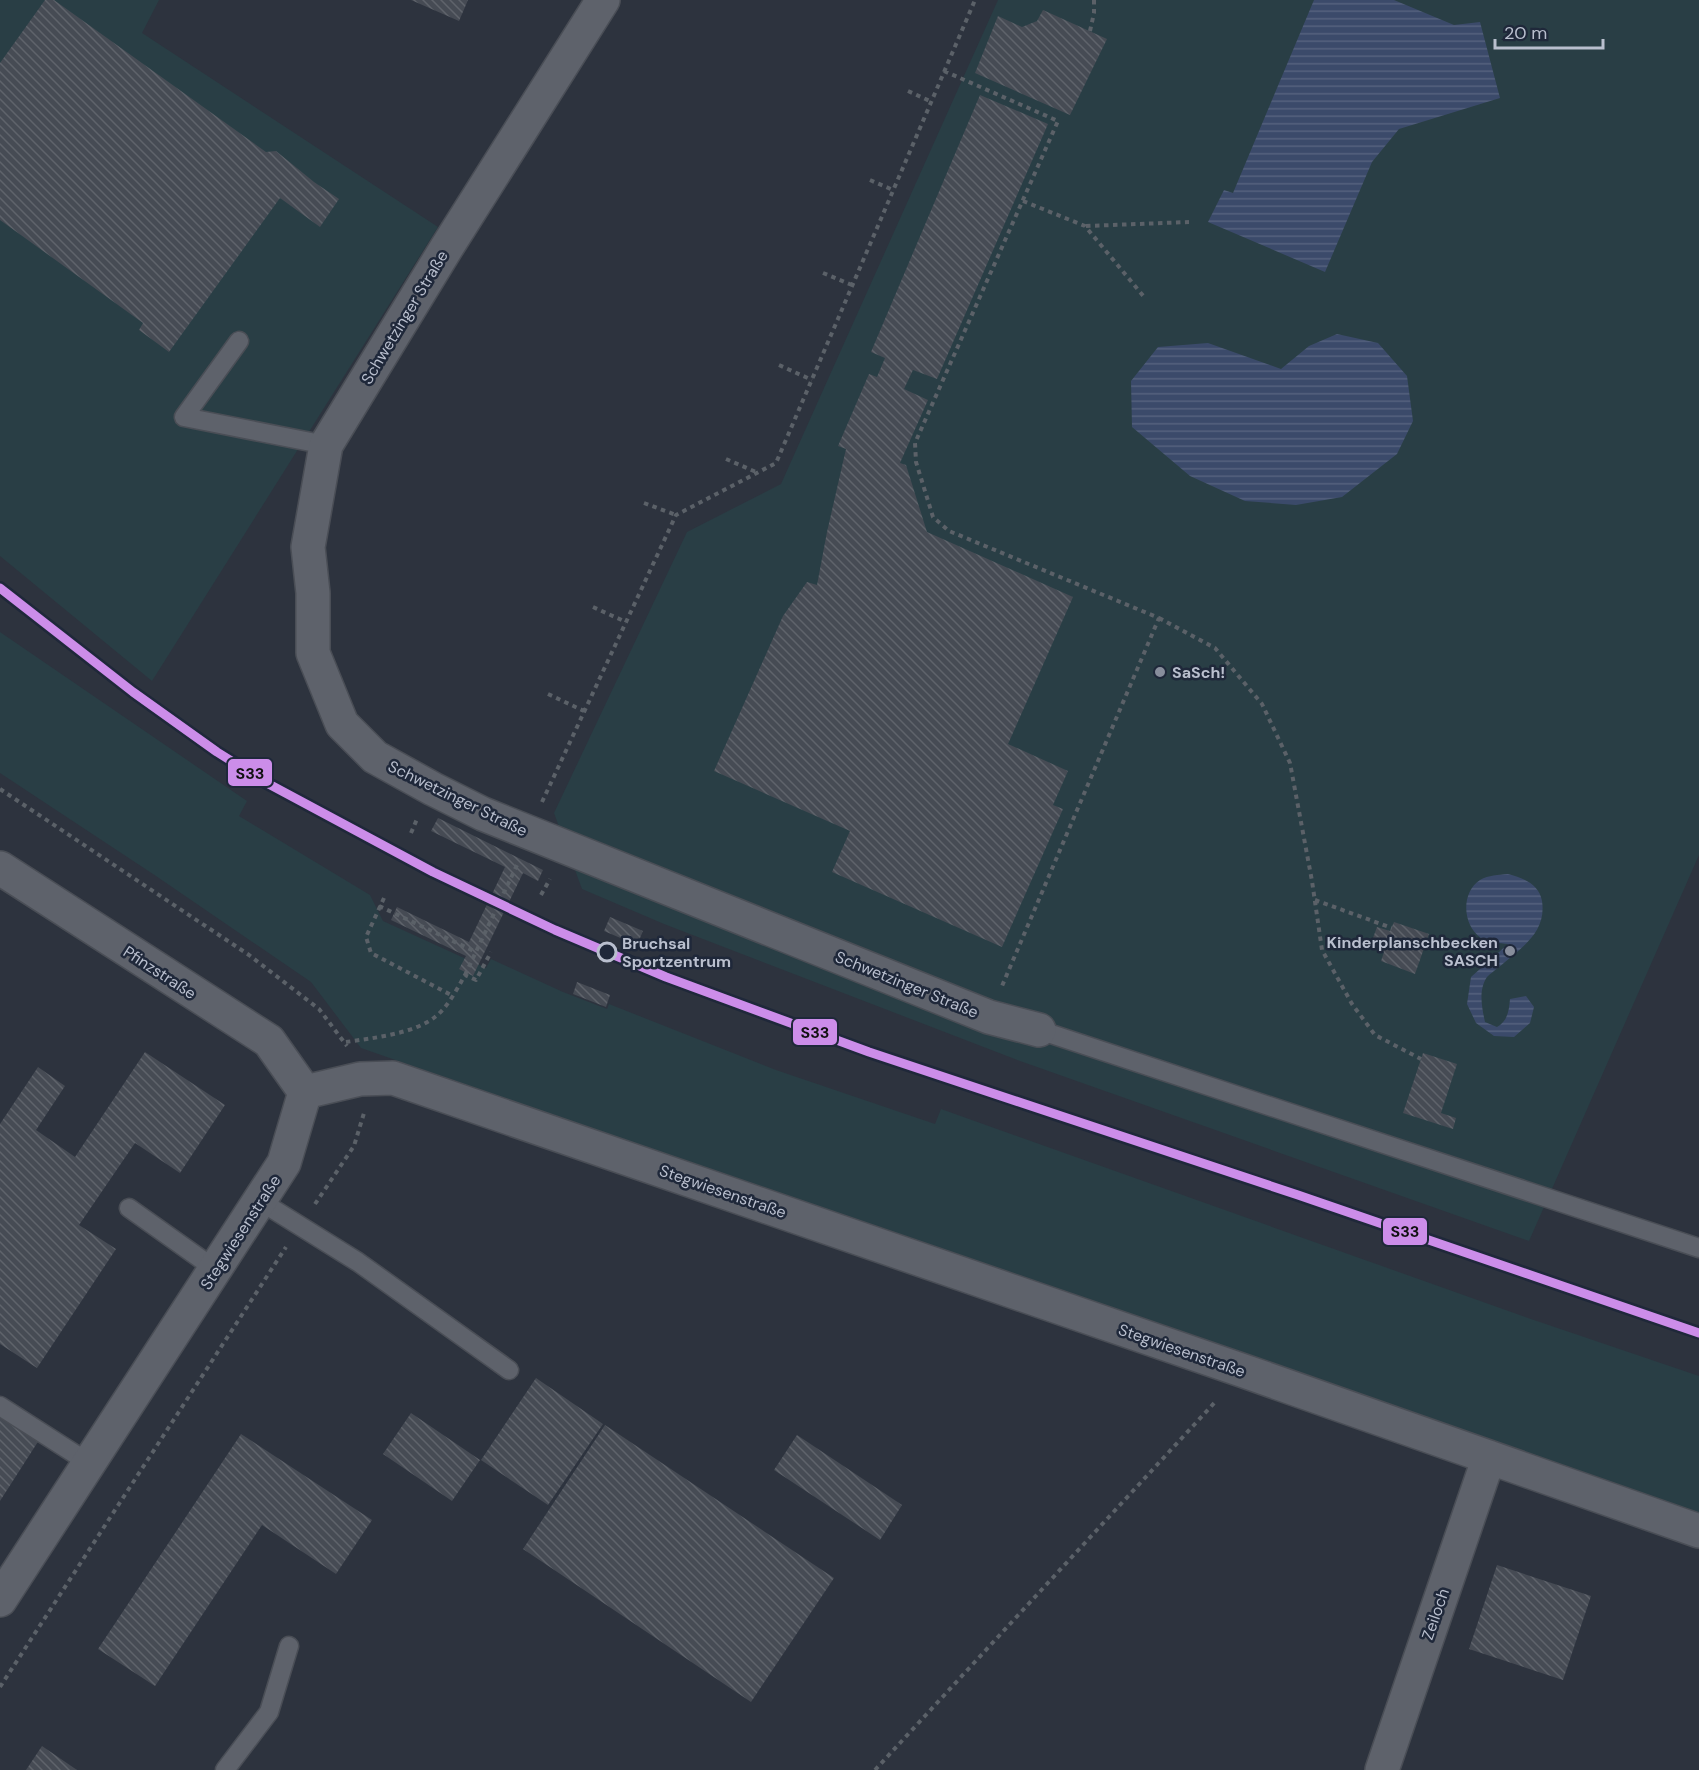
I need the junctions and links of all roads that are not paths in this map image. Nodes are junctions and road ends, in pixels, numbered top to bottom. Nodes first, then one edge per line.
1 (603, 0) edge
2 (239, 341) dead end
3 (326, 445) junction
4 (0, 868) edge
5 (1040, 1029) joint
6 (305, 1092) junction
7 (260, 1201) junction
8 (129, 1208) dead end
9 (1699, 1248) edge
10 (215, 1269) junction
11 (509, 1370) dead end
12 (0, 1406) edge
13 (1489, 1457) junction
14 (89, 1463) junction
15 (1699, 1531) edge
16 (0, 1600) edge
17 (289, 1646) dead end
18 (225, 1770) edge
19 (1382, 1770) edge

1 - 3 street, Schwetzinger Straße
2 - 3 lane
3 - 5 street, Schwetzinger Straße
4 - 6 street, Pfinzstraße
5 - 9 lane
6 - 7 street, Stegwiesenstraße
6 - 13 street, Stegwiesenstraße
7 - 10 street, Stegwiesenstraße
7 - 11 lane
8 - 10 lane
10 - 14 street, Stegwiesenstraße
12 - 14 lane
13 - 15 street, Stegwiesenstraße
13 - 19 street, Zeiloch
14 - 16 street, Stegwiesenstraße
17 - 18 lane

